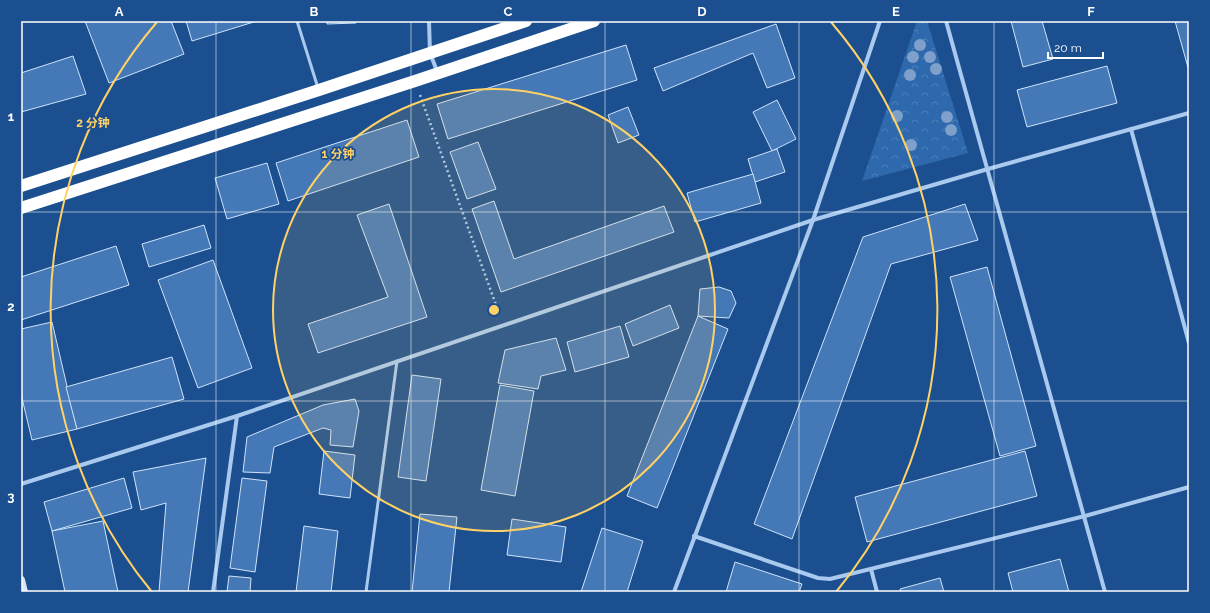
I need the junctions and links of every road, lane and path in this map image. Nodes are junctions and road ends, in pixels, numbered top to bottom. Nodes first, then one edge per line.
1 (297, 21) edge
2 (429, 21) edge
3 (526, 21) edge
4 (594, 21) edge
5 (880, 21) edge
6 (946, 21) edge
7 (430, 53) junction
8 (437, 72) junction
9 (415, 81) junction
10 (319, 90) junction
11 (1189, 113) edge
12 (1131, 130) junction
13 (988, 169) junction
14 (21, 186) edge
15 (21, 208) edge
16 (813, 220) junction
17 (503, 325) junction
18 (1189, 343) edge
19 (397, 361) junction
20 (237, 416) junction
21 (21, 484) edge
22 (1189, 487) edge
23 (1085, 516) junction
24 (694, 536) junction
25 (871, 570) junction
26 (21, 580) edge
27 (24, 592) edge
28 (213, 592) edge
29 (366, 592) edge
30 (674, 592) edge
31 (877, 592) edge
32 (1105, 592) edge

1 - 10 lane
2 - 7 street
3 - 7 highway
4 - 8 highway
5 - 16 street
6 - 13 street
7 - 8 street
7 - 10 highway
8 - 9 highway
9 - 15 highway
9 - 17 path
10 - 14 highway
11 - 12 street
12 - 13 street
12 - 18 street
13 - 16 street
13 - 23 street
16 - 17 street
16 - 24 street
17 - 19 street
19 - 20 street
19 - 29 lane
20 - 21 street
20 - 28 street
22 - 23 street
23 - 25 street
23 - 32 street
24 - 25 street
24 - 30 street
25 - 31 street
26 - 27 street

